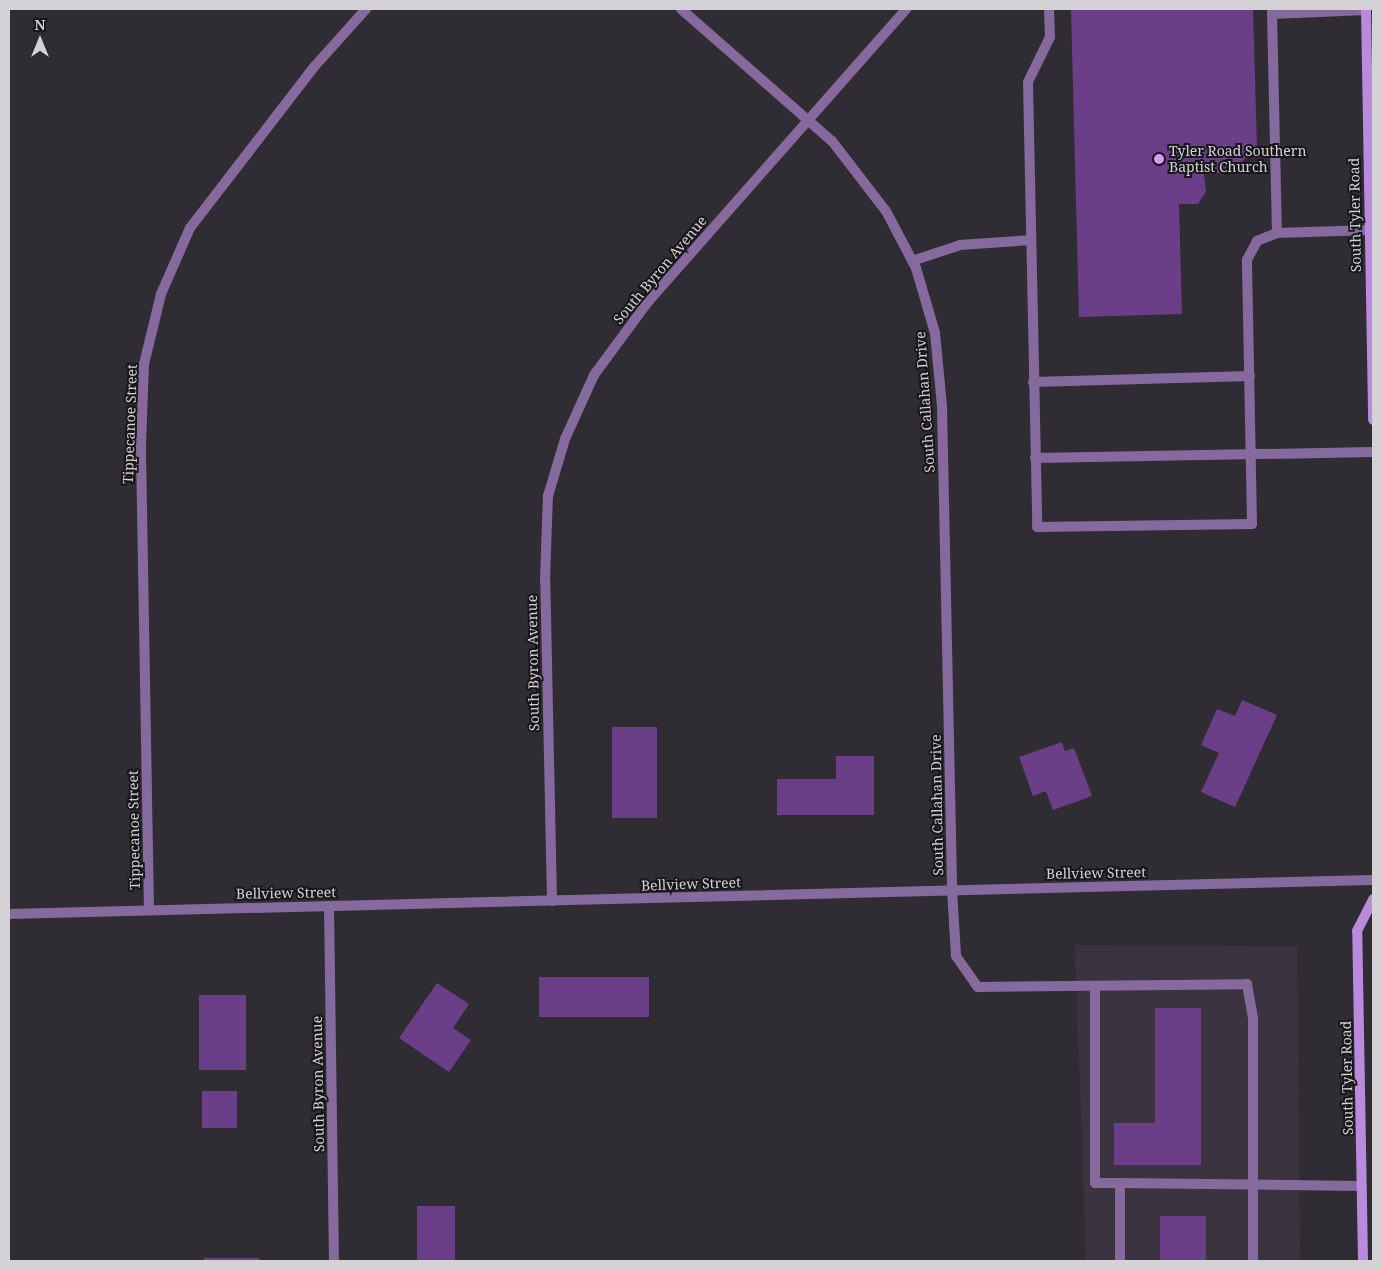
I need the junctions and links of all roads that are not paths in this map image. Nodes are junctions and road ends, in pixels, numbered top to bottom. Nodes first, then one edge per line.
1 (366, 9) edge
2 (680, 9) edge
3 (906, 9) edge
4 (1049, 9) edge
5 (1366, 10) edge
6 (1272, 11) edge
7 (808, 122) junction
8 (1370, 148) edge
9 (1370, 230) junction
10 (1277, 233) junction
11 (1031, 240) junction
12 (912, 261) junction
13 (1250, 376) junction
14 (1033, 382) junction
15 (1373, 420) edge
16 (1373, 452) edge
17 (1252, 455) junction
18 (1035, 458) junction
19 (1373, 880) edge
20 (952, 890) junction
21 (1373, 899) edge
22 (552, 901) junction
23 (329, 906) junction
24 (149, 910) junction
25 (9, 914) edge
26 (1095, 988) junction
27 (1120, 1183) junction
28 (1254, 1186) junction
29 (1362, 1186) junction
30 (334, 1261) edge
31 (1120, 1261) edge
32 (1253, 1261) edge
33 (1364, 1261) edge

1 - 24 street, Tippecanoe Street
2 - 7 street, South Callahan Drive
3 - 7 street, South Byron Avenue
4 - 11 street
5 - 6 street
5 - 8 main road, South Tyler Road
6 - 10 street
7 - 12 street, South Callahan Drive
7 - 22 street, South Byron Avenue
8 - 9 main road, South Tyler Road
9 - 10 street
9 - 15 main road, South Tyler Road
10 - 13 street
11 - 12 street
11 - 14 street
12 - 20 street, South Callahan Drive
13 - 14 street
13 - 17 street
14 - 18 street
16 - 17 street
17 - 18 street
17 - 18 street
19 - 20 street, Bellview Street
20 - 22 street, Bellview Street
20 - 26 street, South Callahan Drive
21 - 29 main road, South Tyler Road
22 - 23 street, Bellview Street
23 - 24 street, Bellview Street
23 - 30 street, South Byron Avenue
24 - 25 street, Bellview Street
26 - 27 street
26 - 28 street
27 - 28 street
27 - 31 street
28 - 29 street
28 - 32 street
29 - 33 main road, South Tyler Road

